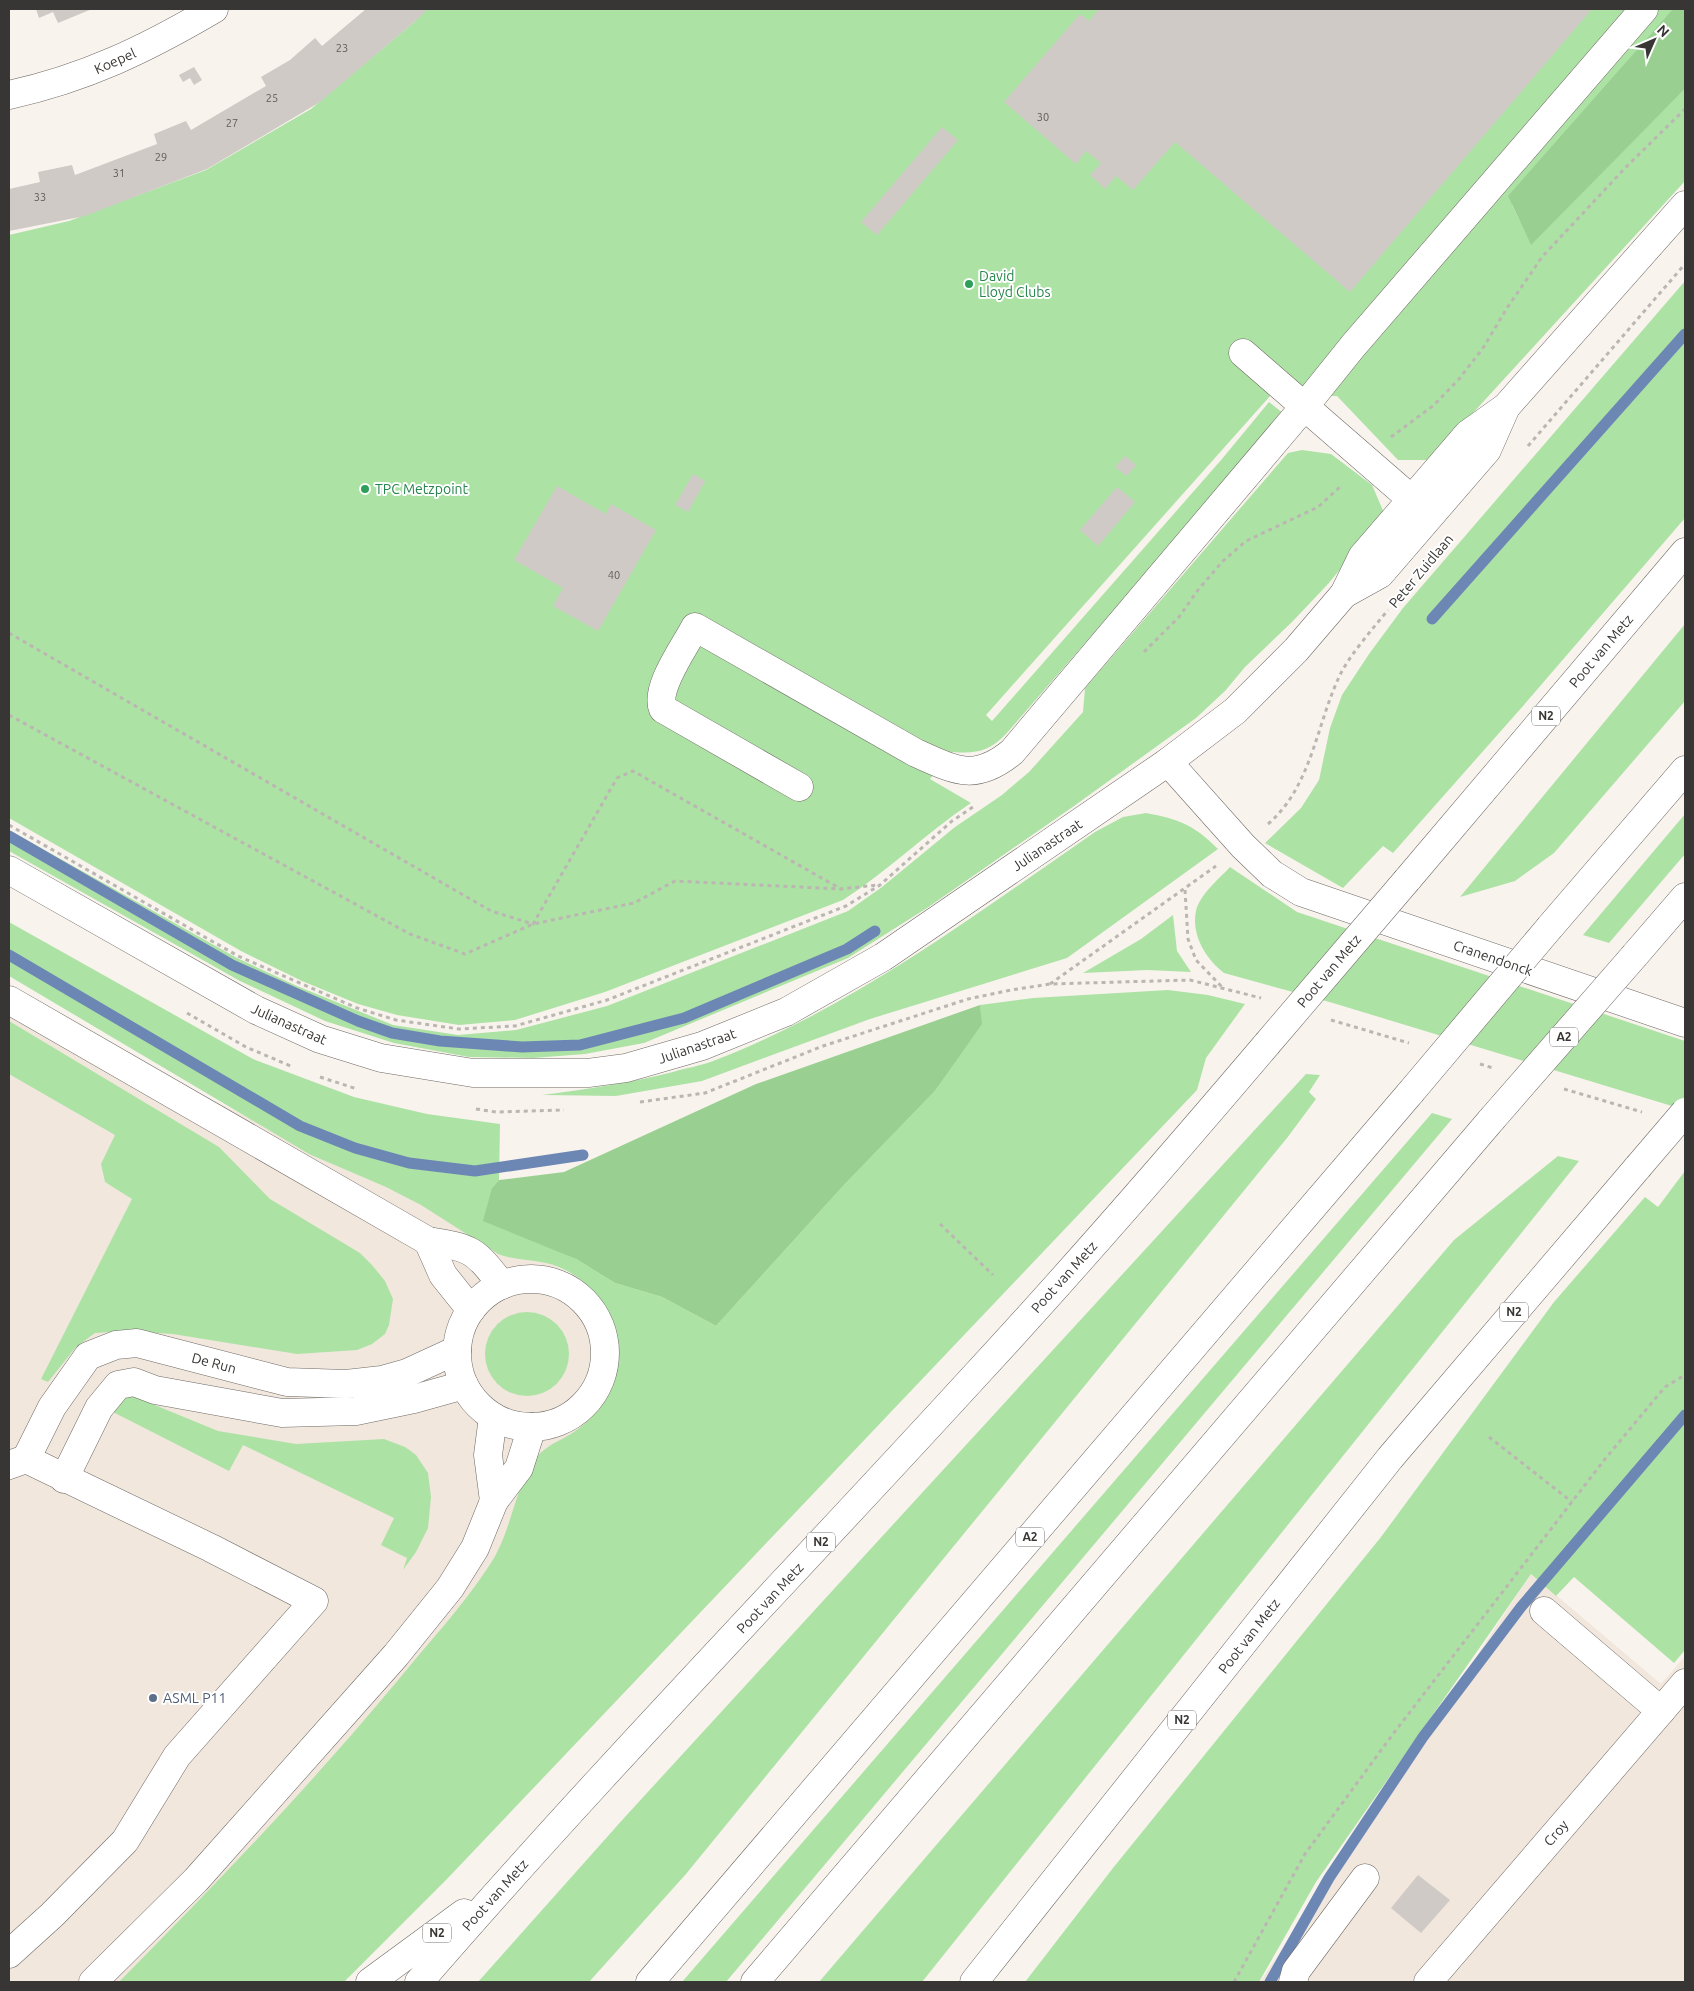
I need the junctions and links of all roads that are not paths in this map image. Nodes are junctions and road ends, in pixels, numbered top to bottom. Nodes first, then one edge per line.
1 (214, 9) edge
2 (1644, 9) edge
3 (9, 95) edge
4 (1685, 205) edge
5 (1243, 353) dead end
6 (1304, 407) junction
7 (1420, 507) junction
8 (1685, 552) edge
9 (1168, 762) junction
10 (1685, 770) edge
11 (799, 787) dead end
12 (9, 870) edge
13 (1685, 897) edge
14 (9, 1000) edge
15 (1685, 1023) edge
16 (1685, 1112) edge
17 (428, 1241) junction
18 (502, 1285) junction
19 (471, 1310) junction
20 (457, 1350) junction
21 (464, 1385) junction
22 (493, 1417) junction
23 (532, 1428) junction
24 (17, 1462) edge
25 (64, 1479) junction
26 (494, 1501) junction
27 (1544, 1611) dead end
28 (1685, 1683) edge
29 (1661, 1711) junction
30 (1365, 1878) dead end
31 (504, 1884) junction
32 (9, 1954) edge
33 (93, 1982) edge
34 (370, 1982) edge
35 (419, 1982) edge
36 (650, 1982) edge
37 (756, 1982) edge
38 (974, 1982) edge
39 (1293, 1982) edge
40 (1428, 1982) edge

1 - 3 main road, Koepel
2 - 6 main road
4 - 7 main road
5 - 6 main road
6 - 7 main road
6 - 11 main road
7 - 9 main road
8 - 31 main road, Poot van Metz / N2, bridge
9 - 12 main road, Julianastraat
9 - 15 main road, Cranendonck
10 - 36 main road, A2, bridge
13 - 37 main road, A2, bridge
14 - 17 main road
16 - 38 main road, Poot van Metz / N2, bridge
17 - 18 main road
17 - 19 main road
18 - 19 main road
18 - 23 main road
19 - 20 main road
20 - 21 main road
20 - 24 main road, De Run
21 - 22 main road
21 - 25 main road
22 - 23 main road
22 - 26 main road
23 - 26 main road
24 - 25 main road
25 - 32 main road
26 - 33 main road
27 - 29 main road
28 - 29 main road, Croy
29 - 40 main road, Croy
30 - 39 main road
31 - 34 main road, N2
31 - 35 main road, Poot van Metz / N2

